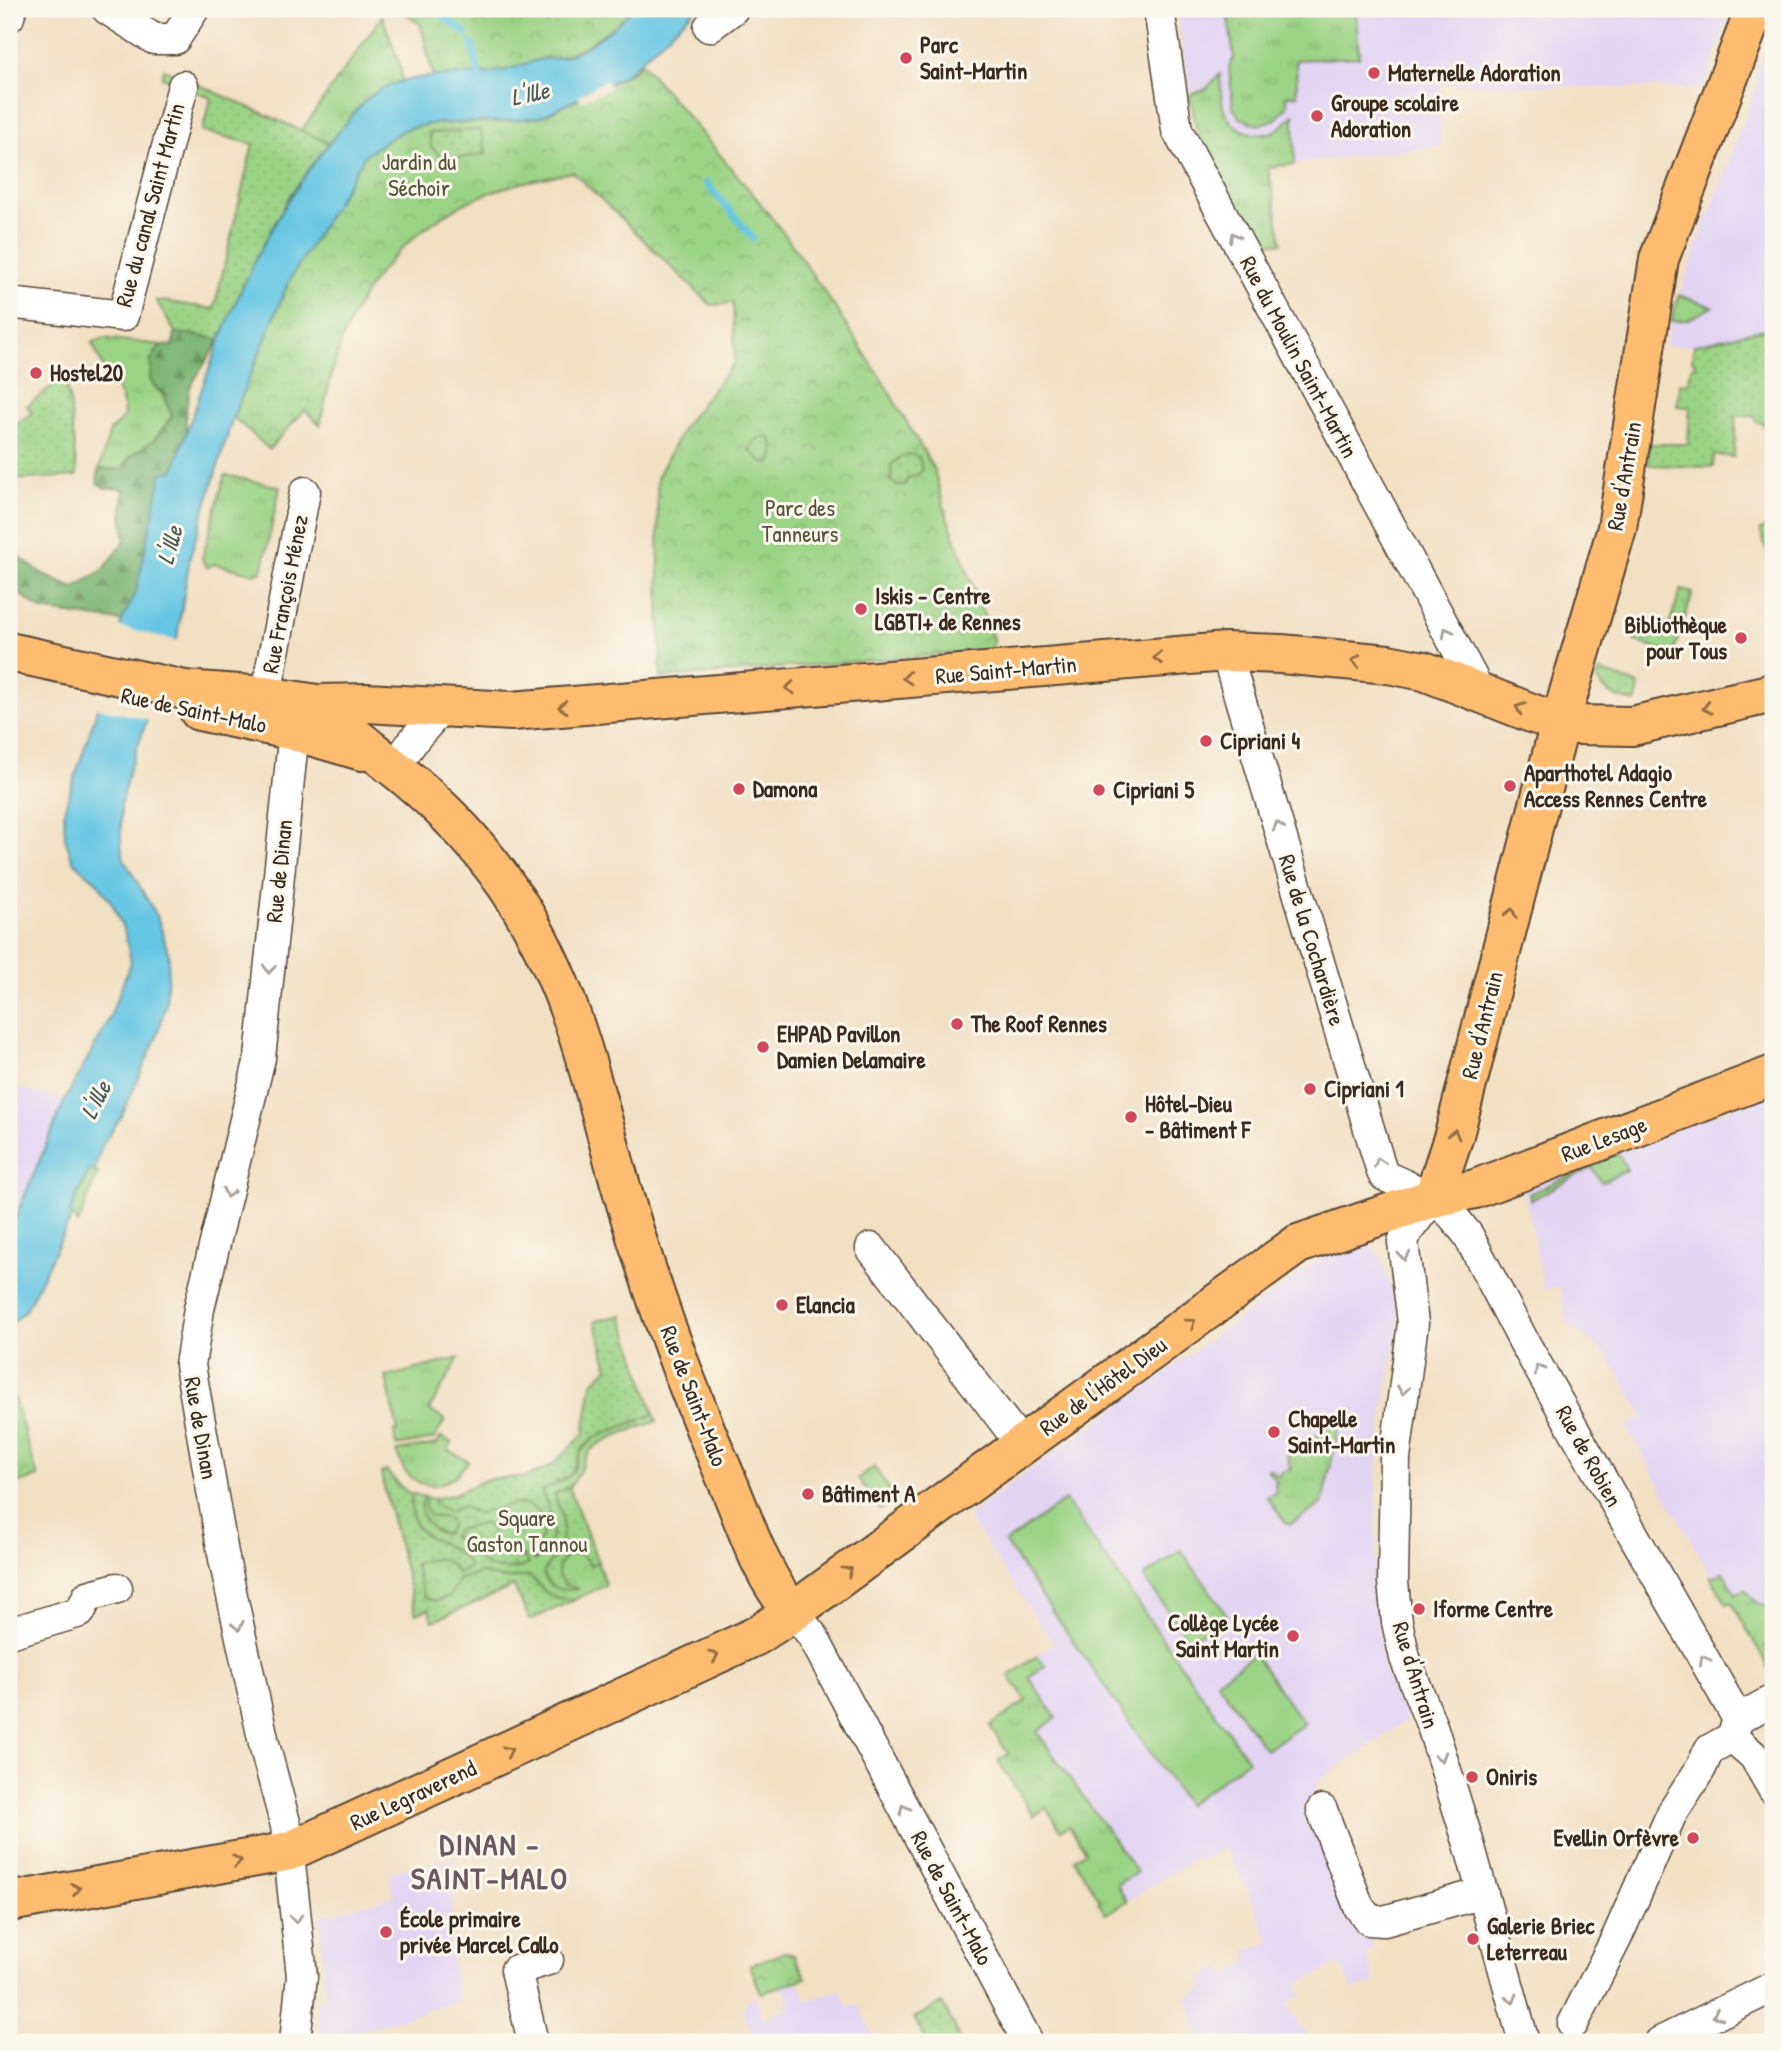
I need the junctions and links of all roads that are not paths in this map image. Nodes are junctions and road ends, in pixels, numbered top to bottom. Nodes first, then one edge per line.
1 (11, 9) edge
2 (107, 9) edge
3 (194, 9) edge
4 (733, 9) edge
5 (1159, 9) edge
6 (1755, 9) edge
7 (9, 17) edge
8 (709, 27) dead end
9 (183, 86) dead end
10 (9, 303) edge
11 (305, 492) dead end
12 (9, 631) edge
13 (9, 652) edge
14 (1226, 652) junction
15 (87, 669) junction
16 (9, 674) edge
17 (1480, 692) junction
18 (1773, 693) edge
19 (443, 707) junction
20 (259, 709) junction
21 (317, 720) junction
22 (1560, 723) junction
23 (386, 762) junction
24 (1773, 1075) edge
25 (1433, 1198) junction
26 (871, 1248) dead end
27 (1021, 1446) junction
28 (117, 1588) dead end
29 (793, 1612) junction
30 (9, 1633) edge
31 (1773, 1700) edge
32 (1741, 1737) junction
33 (1773, 1788) edge
34 (1322, 1810) dead end
35 (290, 1851) junction
36 (1483, 1893) junction
37 (9, 1902) edge
38 (548, 1960) dead end
39 (1773, 1987) edge
40 (1573, 2024) dead end
41 (295, 2042) edge
42 (533, 2042) edge
43 (1028, 2042) edge
44 (1524, 2042) edge
45 (1660, 2042) edge

1 - 7 street
2 - 3 street
4 - 8 street
17 -> 5 street, Rue du Moulin Saint-Martin
6 - 22 main road, Rue d'Antrain
9 - 10 street, Rue du canal Saint Martin
11 - 20 street, Rue François Ménez
12 - 15 main road, Rue de Saint-Malo
13 - 15 main road, Rue de Saint-Malo
17 -> 14 main road, Rue Saint-Martin
14 -> 19 main road, Rue Saint-Martin
25 -> 14 street, Rue de la Cochardière
15 - 16 main road, Rue de Saint-Malo
15 - 20 main road, Rue de Saint-Malo
22 -> 17 main road, Rue Saint-Martin
18 -> 22 main road, Rue Saint-Martin
19 - 21 main road, Rue Saint-Martin
19 - 23 street
20 - 21 main road, Rue de Saint-Malo
21 - 23 main road, Rue de Saint-Malo
21 -> 35 street, Rue de Dinan
25 -> 22 main road, Rue d'Antrain
23 - 29 main road, Rue de Saint-Malo
24 - 25 main road, Rue Lesage
27 -> 25 main road, Rue de l'Hôtel Dieu
32 -> 25 street, Rue de Robien
25 -> 36 street, Rue d'Antrain
26 - 27 street
29 -> 27 main road, Rue de l'Hôtel Dieu
28 - 30 street
35 -> 29 main road, Rue Legraverend
43 -> 29 street, Rue de Saint-Malo
31 - 32 street
32 - 33 street, Rue de Robien
32 - 40 street
34 - 36 street
37 -> 35 main road, Rue Legraverend
35 -> 41 street, Rue de Dinan
36 -> 44 street, Rue d'Antrain
38 - 42 street
39 -> 45 street

